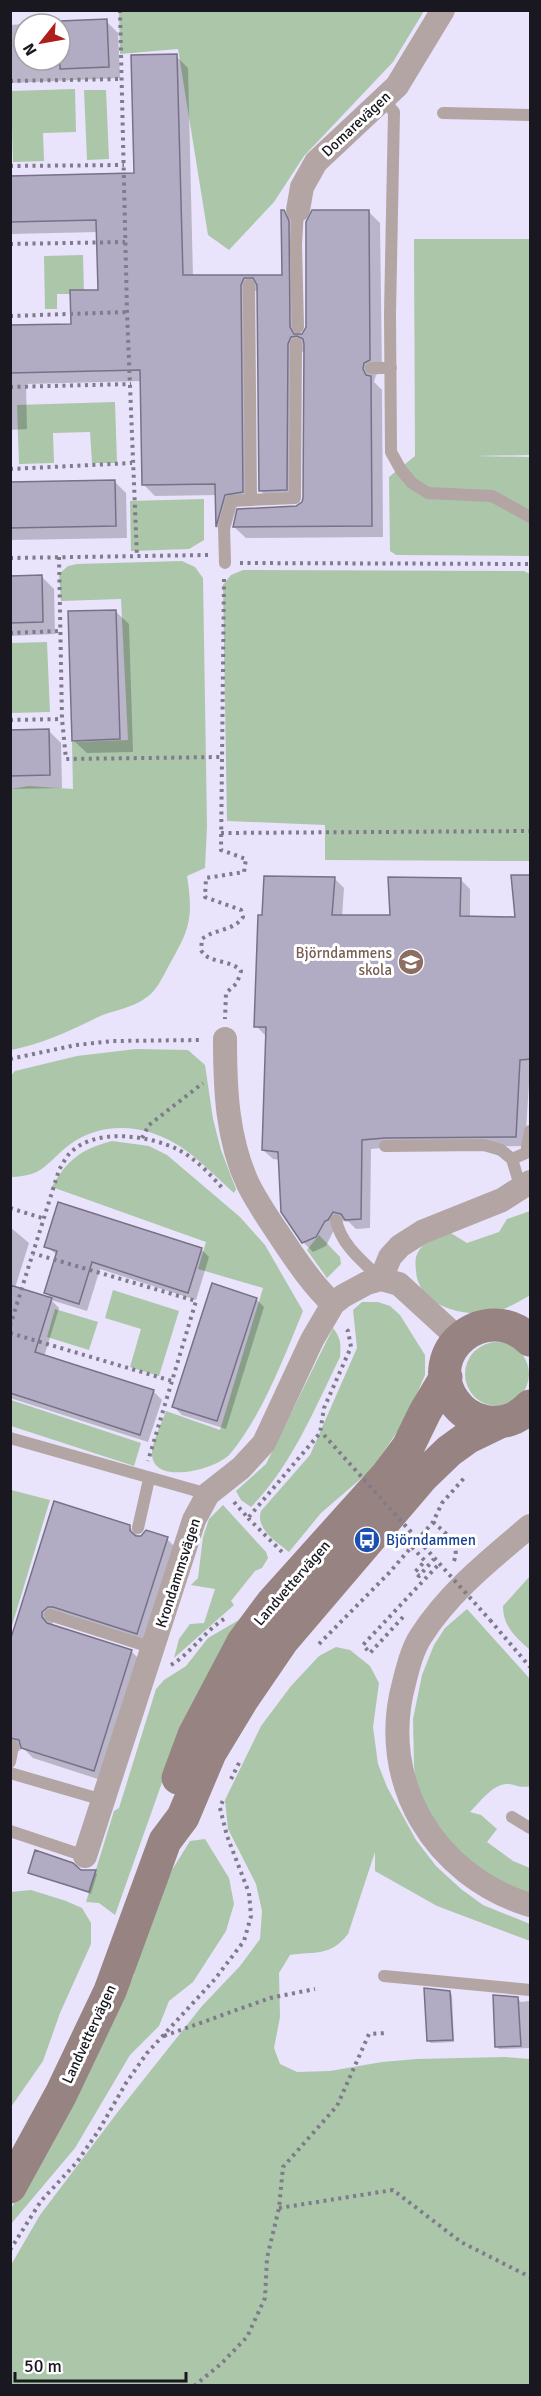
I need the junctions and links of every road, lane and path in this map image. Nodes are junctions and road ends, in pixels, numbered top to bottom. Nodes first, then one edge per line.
1 (120, 10) edge
2 (443, 10) edge
3 (122, 79) junction
4 (10, 81) edge
5 (384, 100) junction
6 (443, 113) dead end
7 (531, 115) edge
8 (124, 165) junction
9 (10, 166) edge
10 (298, 210) joint
11 (126, 242) junction
12 (10, 244) edge
13 (249, 285) dead end
14 (127, 312) junction
15 (10, 316) edge
16 (298, 327) dead end
17 (296, 344) dead end
18 (370, 368) dead end
19 (391, 368) junction
20 (131, 384) junction
21 (10, 387) edge
22 (132, 463) junction
23 (10, 469) edge
24 (251, 500) junction
25 (531, 517) edge
26 (58, 557) junction
27 (136, 557) junction
28 (10, 558) edge
29 (225, 563) junction
30 (531, 564) edge
31 (59, 631) junction
32 (10, 633) edge
33 (62, 718) junction
34 (10, 720) edge
35 (221, 758) junction
36 (531, 831) edge
37 (221, 833) junction
38 (225, 1040) junction
39 (10, 1059) edge
40 (204, 1082) dead end
41 (531, 1131) edge
42 (142, 1138) junction
43 (385, 1146) dead end
44 (512, 1159) junction
45 (526, 1186) edge
46 (229, 1195) dead end
47 (10, 1208) edge
48 (42, 1218) junction
49 (336, 1220) dead end
50 (32, 1253) junction
51 (381, 1279) junction
52 (531, 1305) edge
53 (330, 1309) junction
54 (490, 1324) junction
55 (10, 1326) edge
56 (10, 1333) edge
57 (459, 1339) junction
58 (531, 1340) edge
59 (446, 1377) junction
60 (172, 1381) junction
61 (531, 1406) edge
62 (500, 1422) junction
63 (322, 1434) junction
64 (10, 1438) edge
65 (467, 1475) dead end
66 (146, 1477) junction
67 (214, 1490) junction
68 (248, 1518) junction
69 (433, 1522) junction
70 (531, 1526) edge
71 (138, 1528) dead end
72 (412, 1547) junction
73 (285, 1555) dead end
74 (434, 1559) junction
75 (440, 1564) junction
76 (442, 1576) dead end
77 (409, 1611) dead end
78 (50, 1615) dead end
79 (226, 1618) dead end
80 (153, 1648) junction
81 (311, 1651) dead end
82 (531, 1667) edge
83 (145, 1673) junction
84 (13, 1746) dead end
85 (246, 1750) dead end
86 (10, 1762) edge
87 (10, 1773) edge
88 (231, 1781) dead end
89 (225, 1792) dead end
90 (104, 1800) junction
91 (512, 1817) dead end
92 (531, 1828) edge
93 (10, 1831) edge
94 (165, 1841) junction
95 (85, 1856) joint
96 (531, 1905) edge
97 (384, 1976) dead end
98 (315, 1989) dead end
99 (531, 1990) edge
100 (387, 2033) dead end
101 (163, 2036) junction
102 (10, 2187) edge
103 (279, 2208) junction
104 (10, 2250) edge
105 (531, 2277) edge
106 (194, 2385) edge

1 - 3 path
2 - 5 street, Domarevägen
3 - 4 path
3 - 8 path
5 - 10 street, Domarevägen
5 - 19 lane
6 - 7 lane
8 - 9 path
8 - 11 path
10 - 16 lane
11 - 12 path
11 - 14 path
13 - 24 lane
14 - 15 path
14 - 20 path
17 - 24 lane
18 - 19 lane
19 - 25 lane
20 - 21 path
20 - 22 path
22 - 23 path
22 - 27 path
24 - 29 lane
26 - 27 path
26 - 28 path
26 - 31 path
27 - 29 path
29 - 30 path
29 - 35 path
31 - 32 path
31 - 33 path
33 - 34 path
33 - 35 path
35 - 37 path
36 - 37 path
37 - 38 path
38 - 39 path
38 - 53 street
40 - 42 path
41 - 44 lane
42 - 46 path
42 - 48 path
43 - 44 lane
44 - 45 lane
45 - 51 street
47 - 48 path
48 - 50 path
49 - 51 lane
50 - 55 path
50 - 60 path
51 - 53 street, Krondammsvägen
51 - 57 street
52 - 54 street
53 - 63 path
53 - 67 street, Krondammsvägen
54 - 57 street
54 - 58 street
56 - 60 path
57 - 59 street, Landvettervägen
59 - 62 street
59 - 94 street, Landvettervägen
60 - 66 path
61 - 62 street, Landvettervägen
62 - 94 street, Landvettervägen
63 - 68 path
63 - 74 path, bridge
64 - 66 lane
65 - 69 path
66 - 67 lane
66 - 71 lane
67 - 68 path
67 - 80 street, Krondammsvägen
68 - 73 path
69 - 72 path
69 - 76 path
70 - 96 street
72 - 74 path
72 - 81 path
74 - 75 path, bridge
75 - 77 path
75 - 82 path, bridge
78 - 80 lane
79 - 83 path
80 - 83 street, Krondammsvägen
83 - 90 street, Krondammsvägen
84 - 86 lane
85 - 88 path
87 - 90 lane
89 - 101 path
90 - 95 street, Krondammsvägen
91 - 92 lane
93 - 95 lane
94 - 102 street, Landvettervägen
97 - 99 lane
98 - 101 path
100 - 103 path
101 - 104 path
103 - 105 path
103 - 106 path

